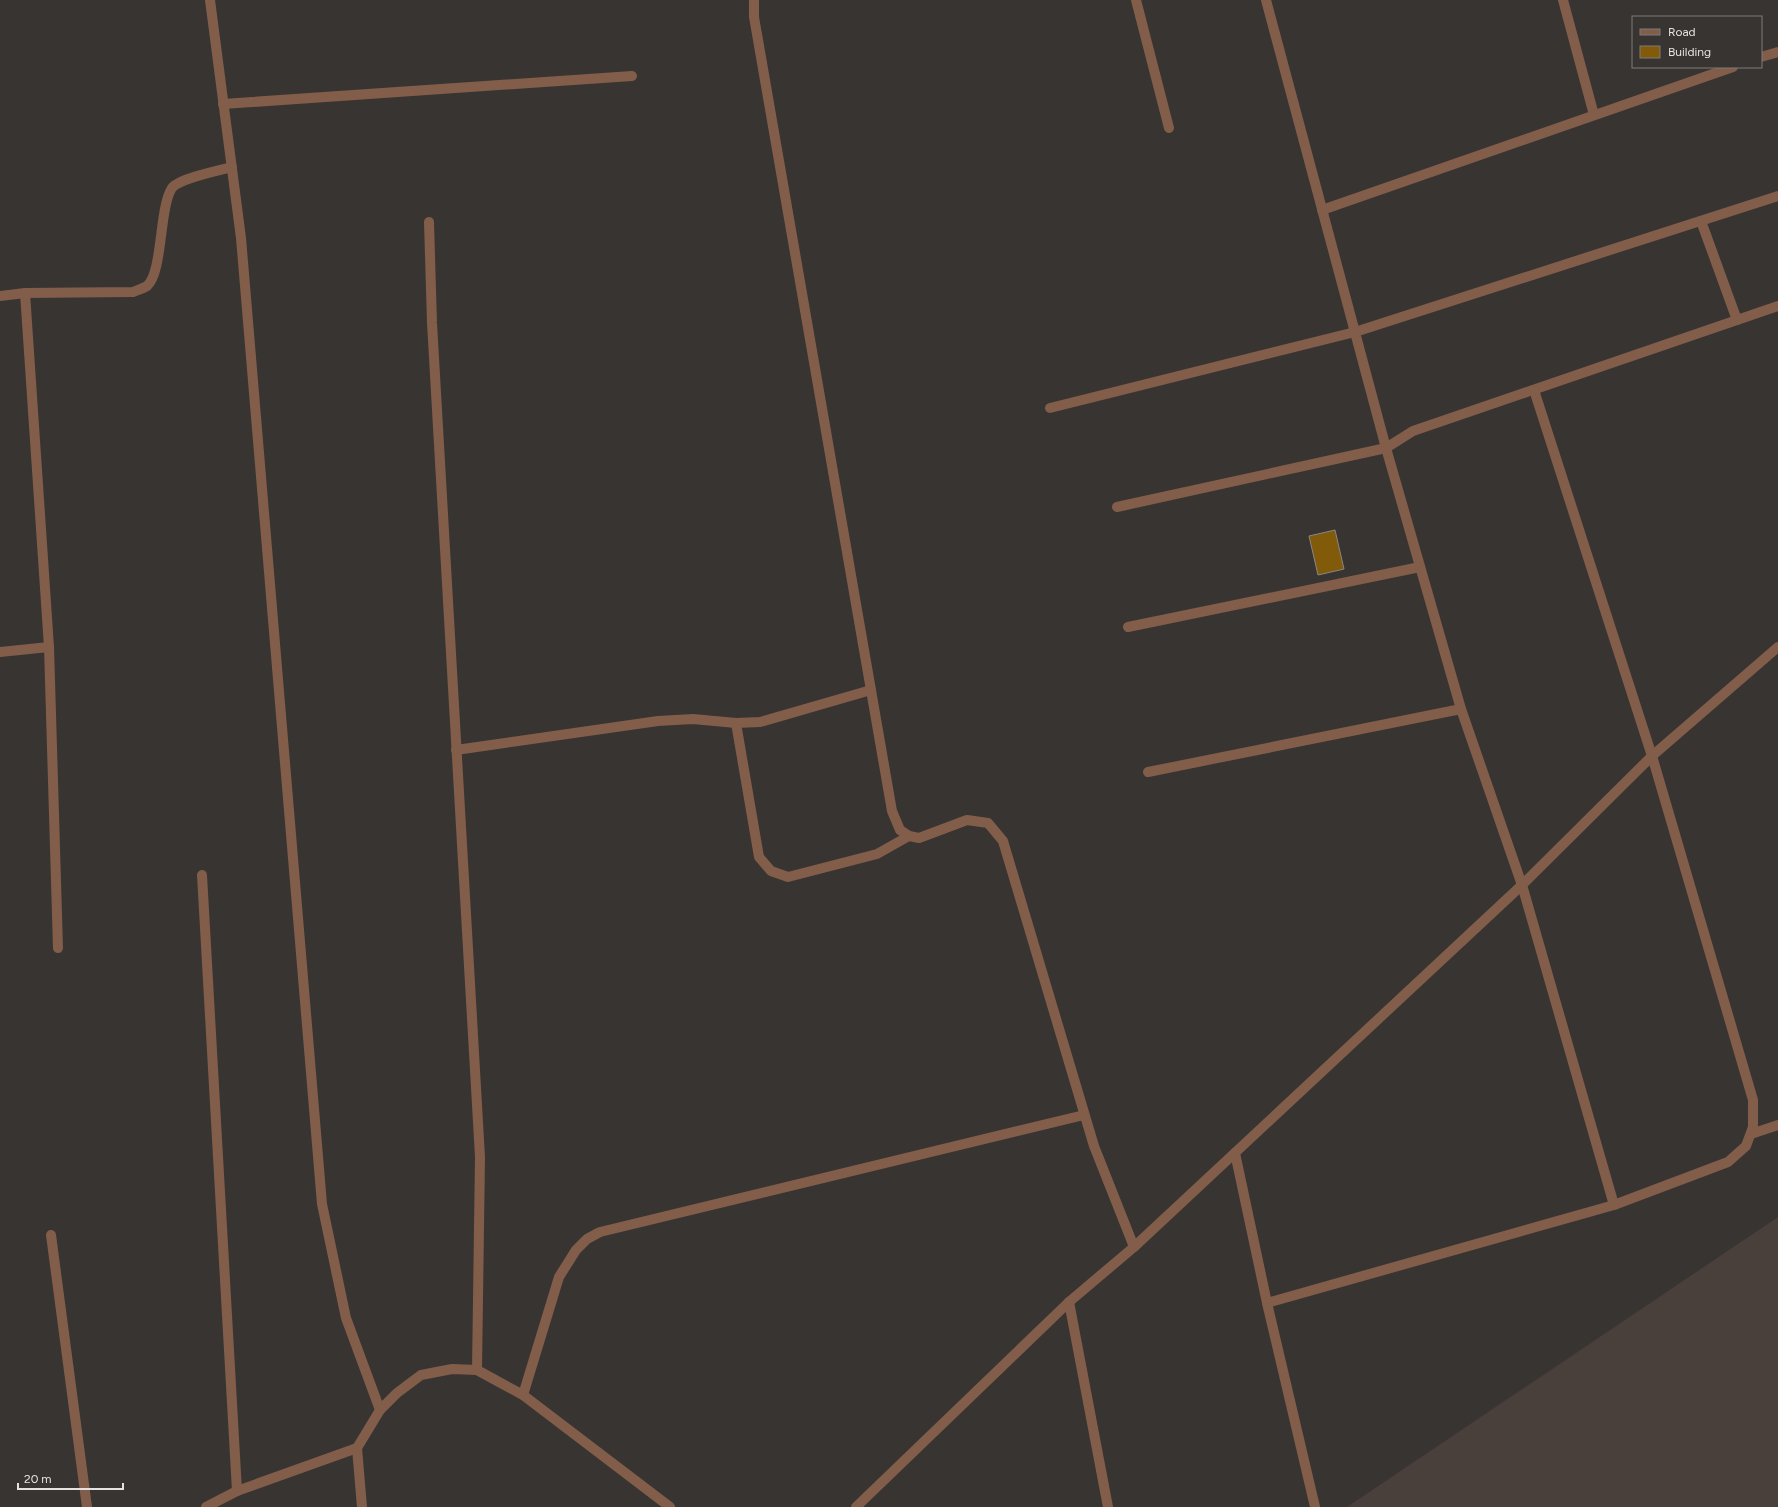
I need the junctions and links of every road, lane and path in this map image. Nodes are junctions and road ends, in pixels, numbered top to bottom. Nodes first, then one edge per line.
1 (210, 0) edge
2 (754, 0) edge
3 (1136, 0) edge
4 (1266, 0) edge
5 (1563, 0) edge
6 (1778, 52) edge
7 (1762, 57) edge
8 (1730, 68) edge
9 (632, 76) dead end
10 (223, 104) junction
11 (1594, 115) junction
12 (1169, 128) dead end
13 (232, 167) junction
14 (1778, 196) edge
15 (1322, 210) junction
16 (1702, 221) junction
17 (429, 222) dead end
18 (25, 293) junction
19 (0, 296) edge
20 (1778, 306) edge
21 (1737, 320) junction
22 (1355, 332) junction
23 (1534, 390) junction
24 (1050, 408) dead end
25 (1386, 448) junction
26 (1117, 507) dead end
27 (1420, 567) junction
28 (1128, 627) dead end
29 (49, 647) junction
30 (1778, 647) edge
31 (0, 652) edge
32 (871, 690) junction
33 (1460, 709) junction
34 (736, 723) junction
35 (456, 750) junction
36 (1652, 756) junction
37 (1148, 772) dead end
38 (909, 836) junction
39 (202, 875) dead end
40 (1522, 885) junction
41 (58, 948) dead end
42 (1084, 1115) junction
43 (1778, 1125) edge
44 (1751, 1134) junction
45 (1234, 1153) junction
46 (1614, 1205) junction
47 (51, 1235) dead end
48 (1134, 1247) junction
49 (1069, 1302) junction
50 (1267, 1303) junction
51 (477, 1370) junction
52 (523, 1395) junction
53 (380, 1410) junction
54 (356, 1448) junction
55 (237, 1491) junction
56 (86, 1507) edge
57 (206, 1507) edge
58 (362, 1507) edge
59 (670, 1507) edge
60 (856, 1507) edge
61 (1108, 1507) edge
62 (1315, 1507) edge

1 - 10 street
2 - 32 street
3 - 12 street
4 - 15 street
5 - 11 street
6 - 7 street
8 - 11 street
9 - 10 street
10 - 13 street
11 - 15 street
13 - 18 street
13 - 53 street
14 - 16 street
15 - 22 street
16 - 21 street
16 - 22 street
17 - 35 street
18 - 19 street
18 - 29 street
20 - 21 street
21 - 23 street
22 - 24 street
22 - 25 street
23 - 25 street
23 - 36 street
25 - 26 street
25 - 27 street
27 - 28 street
27 - 33 street
29 - 31 street
29 - 41 street
30 - 36 street
32 - 34 street
32 - 38 street
33 - 37 street
33 - 40 street
34 - 35 street
34 - 38 street
35 - 51 street
36 - 40 street
36 - 44 street
38 - 42 street
39 - 55 street
40 - 45 street
40 - 46 street
42 - 48 street
42 - 52 street
43 - 44 street
44 - 46 street
45 - 48 street
45 - 50 street
46 - 50 street
47 - 56 street
48 - 49 street
49 - 60 street
49 - 61 street
50 - 62 street
51 - 52 street
51 - 53 street
52 - 59 street
53 - 54 street
54 - 55 street
54 - 58 street
55 - 57 street

